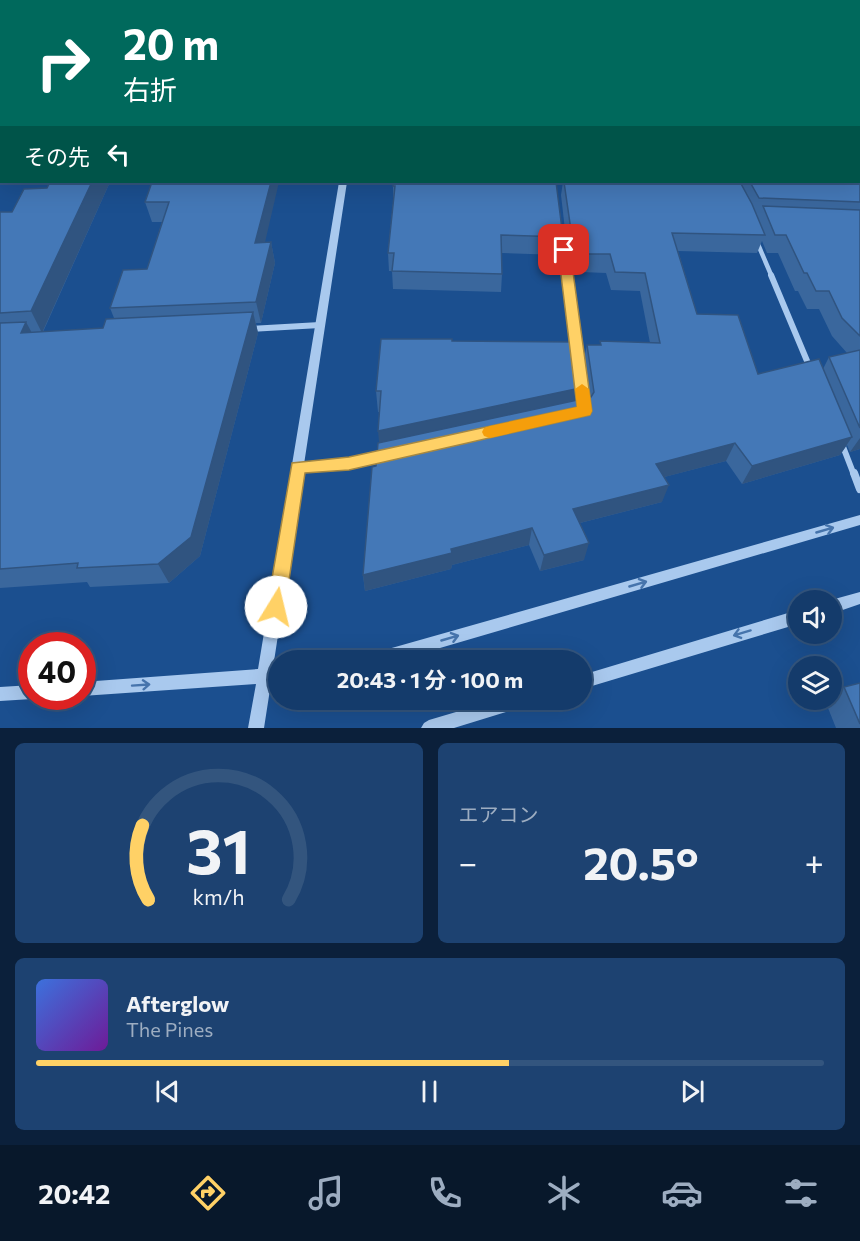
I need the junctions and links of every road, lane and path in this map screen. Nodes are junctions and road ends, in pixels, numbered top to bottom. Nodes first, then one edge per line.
1 (343, 183) edge
2 (561, 227) edge
3 (753, 231) edge
4 (320, 325) junction
5 (249, 329) edge
6 (578, 354) edge
7 (811, 370) edge
8 (838, 435) edge
9 (382, 456) edge
10 (298, 467) junction
11 (860, 489) edge
12 (860, 520) edge
13 (860, 598) edge
14 (842, 604) edge
15 (788, 619) edge
16 (275, 650) edge
17 (409, 650) edge
18 (268, 676) edge
19 (592, 679) edge
20 (96, 688) edge
21 (268, 689) edge
22 (18, 693) edge
23 (0, 694) edge
24 (489, 710) edge
25 (256, 728) edge
26 (429, 728) edge

1 - 4 street
2 - 6 lane
3 - 7 street
4 - 5 street
4 - 10 street
8 - 11 street
9 - 10 lane
10 - 16 street
17 -> 12 street
13 - 14 street
15 -> 19 street
20 -> 18 street
21 - 25 street
22 - 23 street
24 - 26 street

